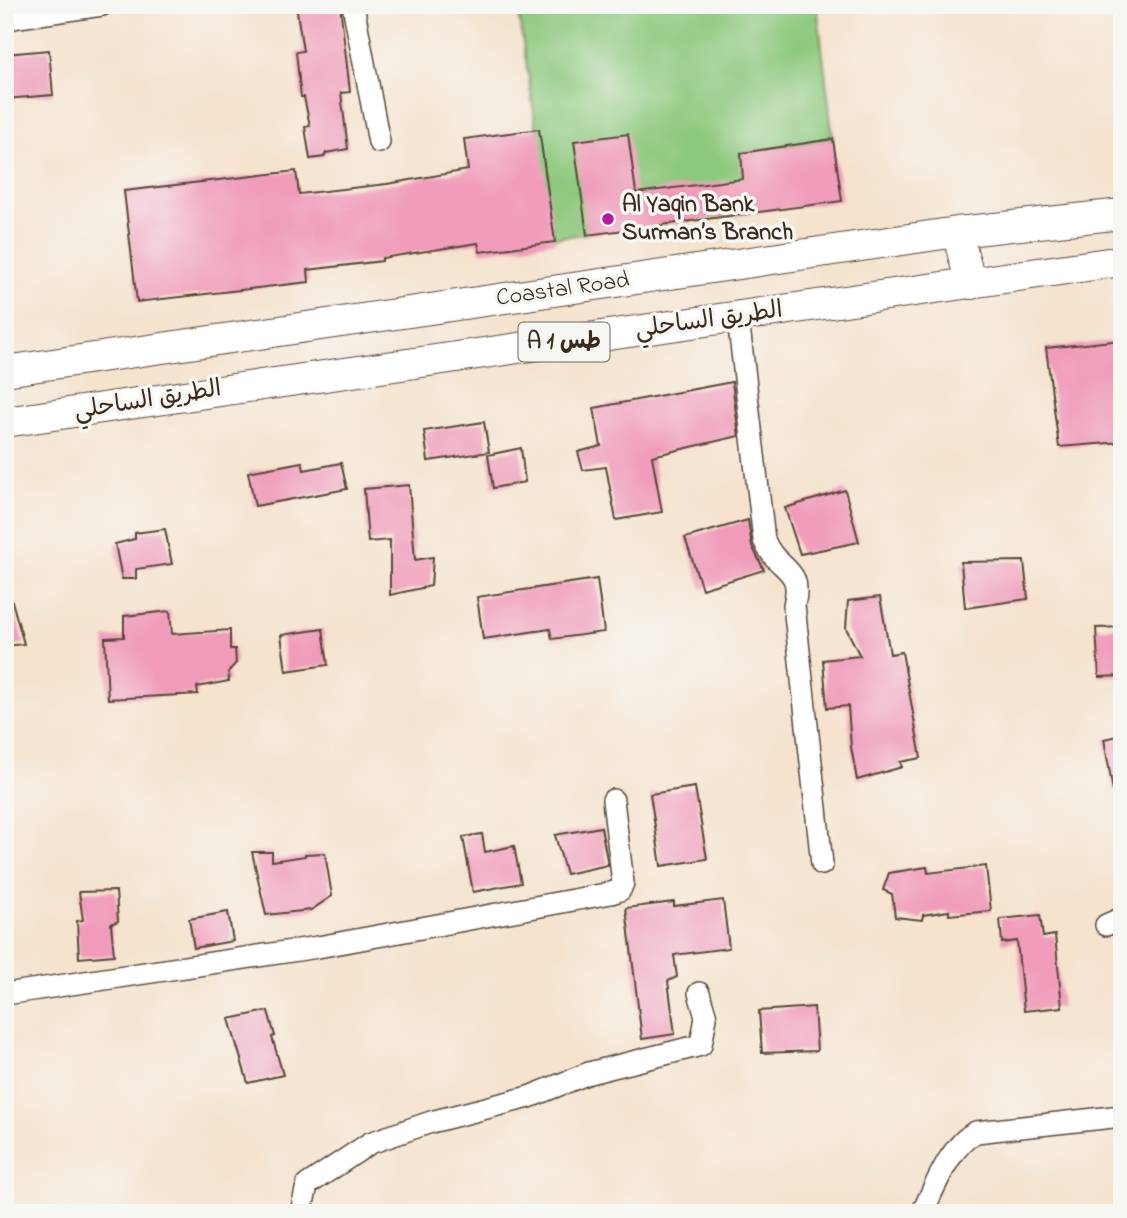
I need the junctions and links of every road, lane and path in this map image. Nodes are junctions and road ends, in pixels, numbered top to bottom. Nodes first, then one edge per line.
1 (102, 5) edge
2 (353, 5) edge
3 (5, 19) edge
4 (379, 142) dead end
5 (1122, 214) edge
6 (957, 232) junction
7 (1122, 261) edge
8 (971, 284) junction
9 (738, 318) junction
10 (5, 371) edge
11 (5, 422) edge
12 (613, 800) dead end
13 (822, 864) dead end
14 (5, 993) edge
15 (699, 993) dead end
16 (1122, 1116) edge
17 (301, 1213) edge
18 (922, 1213) edge

1 - 3 street
2 - 4 street
5 - 6 highway, Coastal Road / A 1 طس
6 - 8 highway
6 - 10 highway, Coastal Road / A 1 طس
7 - 8 highway, الطريق الساحلي / A 1 طس
8 - 9 highway, الطريق الساحلي / A 1 طس
9 - 11 highway, الطريق الساحلي / A 1 طس
9 - 13 street
12 - 14 street
15 - 17 street
16 - 18 street

